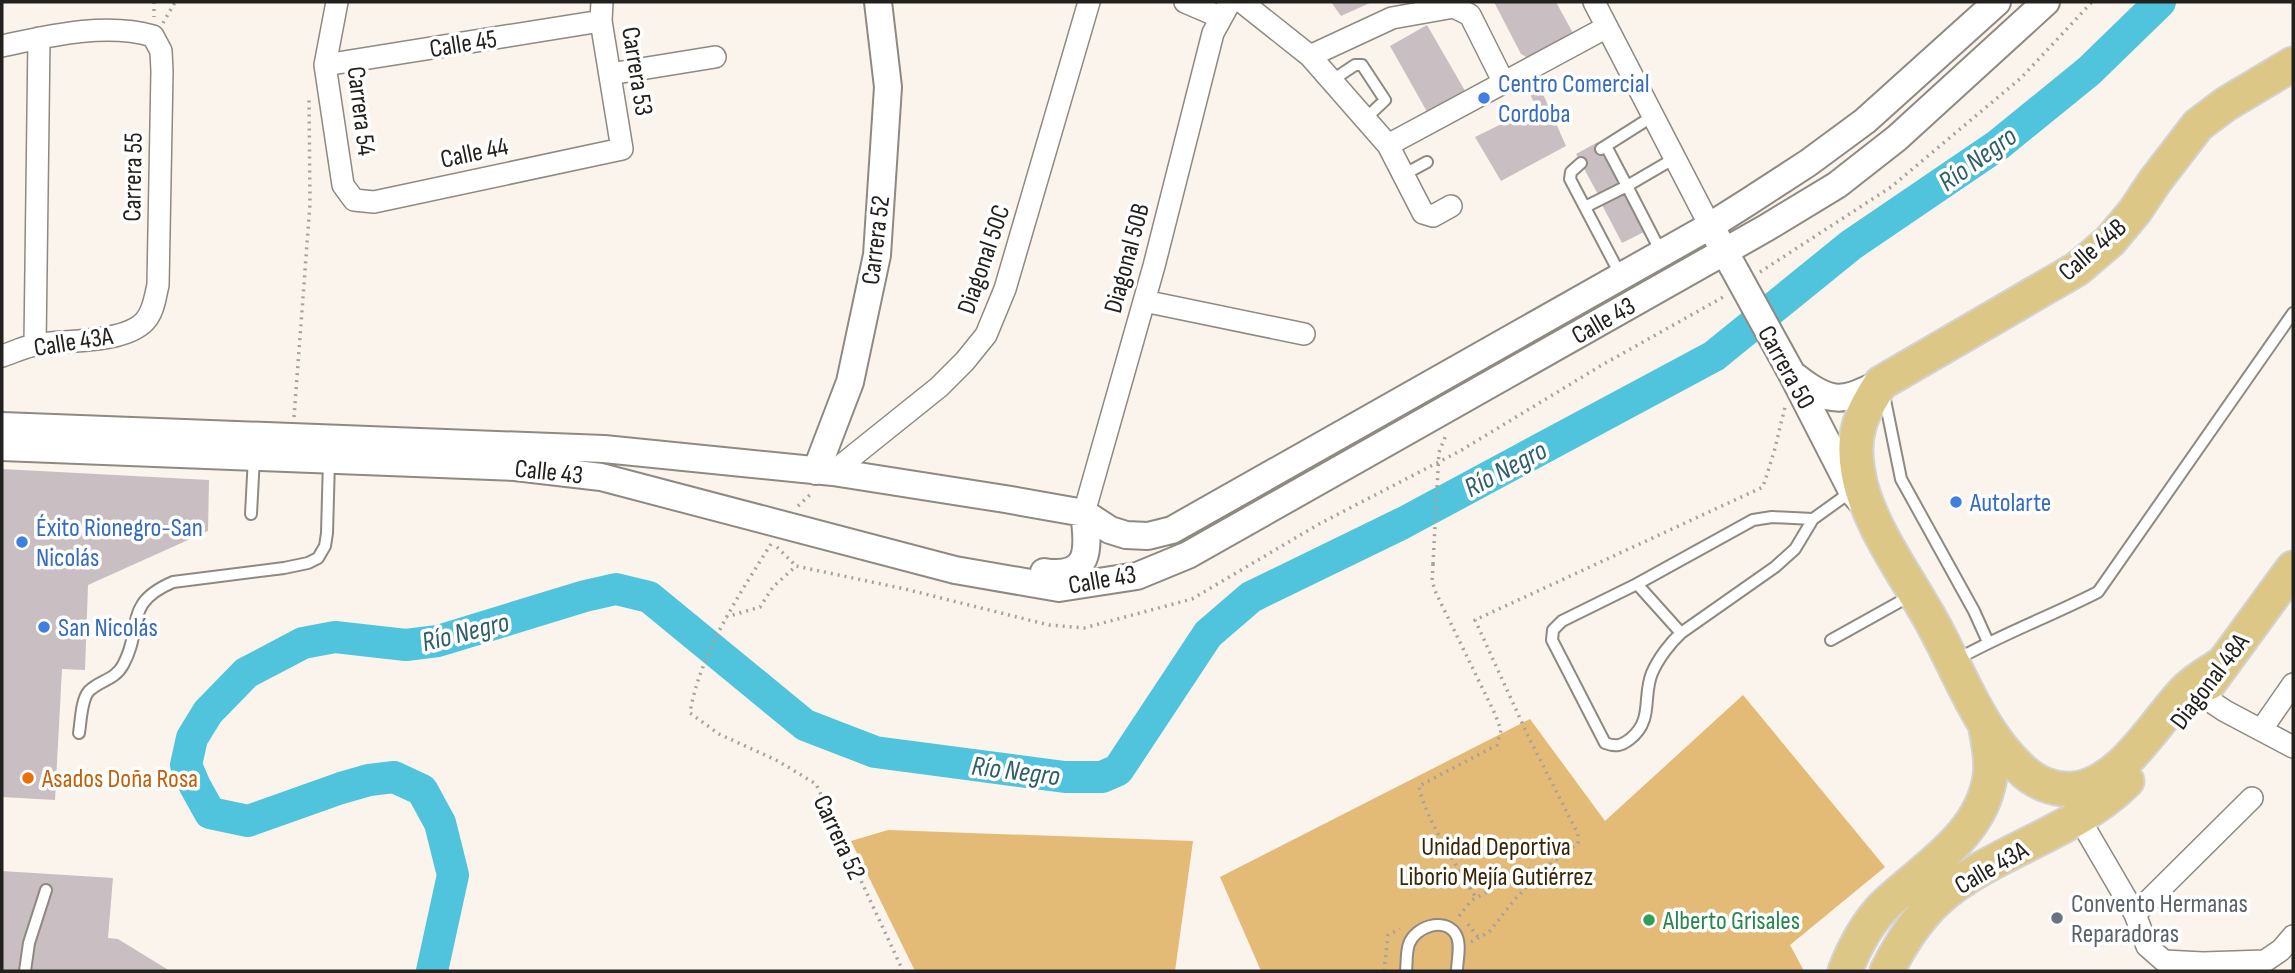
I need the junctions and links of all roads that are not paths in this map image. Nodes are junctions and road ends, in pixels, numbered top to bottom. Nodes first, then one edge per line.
1 (337, 2) edge
2 (878, 2) edge
3 (1089, 2) edge
4 (1185, 2) edge
5 (1242, 2) edge
6 (1594, 2) edge
7 (1997, 2) edge
8 (2046, 2) edge
9 (1225, 9) edge
10 (602, 11) edge
11 (1606, 27) junction
12 (39, 38) junction
13 (2, 46) edge
14 (1310, 56) junction
15 (715, 57) dead end
16 (325, 65) junction
17 (2285, 71) edge
18 (610, 74) junction
19 (1331, 81) junction
20 (1504, 83) junction
21 (1653, 116) junction
22 (1365, 119) junction
23 (1388, 145) junction
24 (622, 149) joint
25 (1675, 158) junction
26 (1427, 162) dead end
27 (1581, 163) dead end
28 (1404, 175) junction
29 (343, 185) joint
30 (1627, 186) junction
31 (1451, 206) dead end
32 (1585, 207) junction
33 (1710, 226) junction
34 (1724, 251) junction
35 (1661, 253) junction
36 (1622, 276) junction
37 (158, 285) joint
38 (1144, 301) junction
39 (2293, 313) edge
40 (1304, 334) dead end
41 (35, 345) junction
42 (2, 356) edge
43 (1788, 366) junction
44 (1881, 383) junction
45 (2, 426) edge
46 (2, 447) edge
47 (254, 457) junction
48 (329, 460) junction
49 (784, 468) junction
50 (824, 472) junction
51 (1859, 498) junction
52 (709, 505) junction
53 (1084, 513) junction
54 (251, 514) dead end
55 (1813, 519) junction
56 (864, 547) junction
57 (2293, 568) edge
58 (1637, 584) junction
59 (1916, 593) junction
60 (1681, 633) junction
61 (1830, 640) dead end
62 (1988, 642) junction
63 (1954, 662) junction
64 (2222, 664) junction
65 (2293, 684) edge
66 (2201, 695) junction
67 (1986, 729) junction
68 (2261, 730) junction
69 (79, 733) dead end
70 (2293, 747) edge
71 (2119, 789) joint
72 (2252, 798) dead end
73 (2079, 818) junction
74 (46, 890) dead end
75 (2135, 914) junction
76 (2293, 936) edge
77 (25, 971) edge
78 (1406, 971) edge
79 (1457, 971) edge
80 (1845, 971) edge
81 (1887, 971) edge

1 - 16 street, Carrera 54
2 - 50 street, Carrera 52
3 - 50 street, Diagonal 50C
4 - 9 street
5 - 14 street
6 - 11 street, Carrera 50
7 - 33 street, Calle 43
8 - 34 street, Calle 43
9 - 38 street, Diagonal 50B
10 - 16 street, Calle 45
10 - 18 street, Carrera 53
11 - 20 street
11 - 21 street, Carrera 50
12 - 13 street
12 - 37 street, Carrera 55
12 - 41 street
14 - 19 street
14 - 20 street
15 - 18 street
16 - 29 street, Carrera 54
17 - 44 main road, Calle 44B
18 - 24 street, Carrera 53
19 - 22 street
19 - 22 lane
20 - 23 street
21 - 25 street, Carrera 50
21 - 30 lane
22 - 23 street
23 - 28 street
24 - 29 street, Calle 44
25 - 30 lane
25 - 33 street, Carrera 50
26 - 28 lane
27 - 32 lane
28 - 31 street
30 - 32 lane
30 - 35 lane
32 - 36 lane
33 - 34 street, Carrera 50
33 - 35 street, Calle 43
34 - 43 street, Carrera 50
34 - 56 street, Calle 43
35 - 36 street, Calle 43
36 - 53 street, Calle 43
37 - 41 street, Calle 43A
38 - 40 street
38 - 53 street, Diagonal 50B
39 - 62 lane
41 - 42 street, Calle 43A
43 - 44 street, Calle 44B
43 - 51 street, Carrera 50
44 - 51 main road, Calle 44B
44 - 62 lane
45 - 49 street, Calle 43
46 - 47 street, Calle 43
47 - 48 street, Calle 43
47 - 54 lane
48 - 52 street, Calle 43
48 - 69 lane
49 - 50 street, Calle 43
49 - 52 street
50 - 53 street, Calle 43
51 - 55 lane
51 - 59 main road, Carrera 50
52 - 56 street, Calle 43
53 - 56 street
55 - 58 lane
55 - 60 lane
57 - 64 main road, Diagonal 48A
58 - 60 lane
58 - 60 lane
59 - 61 lane
59 - 63 main road, Carrera 50
62 - 63 lane
63 - 67 main road, Carrera 50
64 - 66 main road, Diagonal 48A
64 - 67 main road
65 - 68 street
66 - 68 street
66 - 71 main road, Diagonal 48A
67 - 80 main road, Calle 43A
68 - 70 street
71 - 73 main road, Calle 43A
72 - 75 street
73 - 75 street
73 - 81 main road, Calle 43A
74 - 77 lane
75 - 76 street
78 - 79 lane

